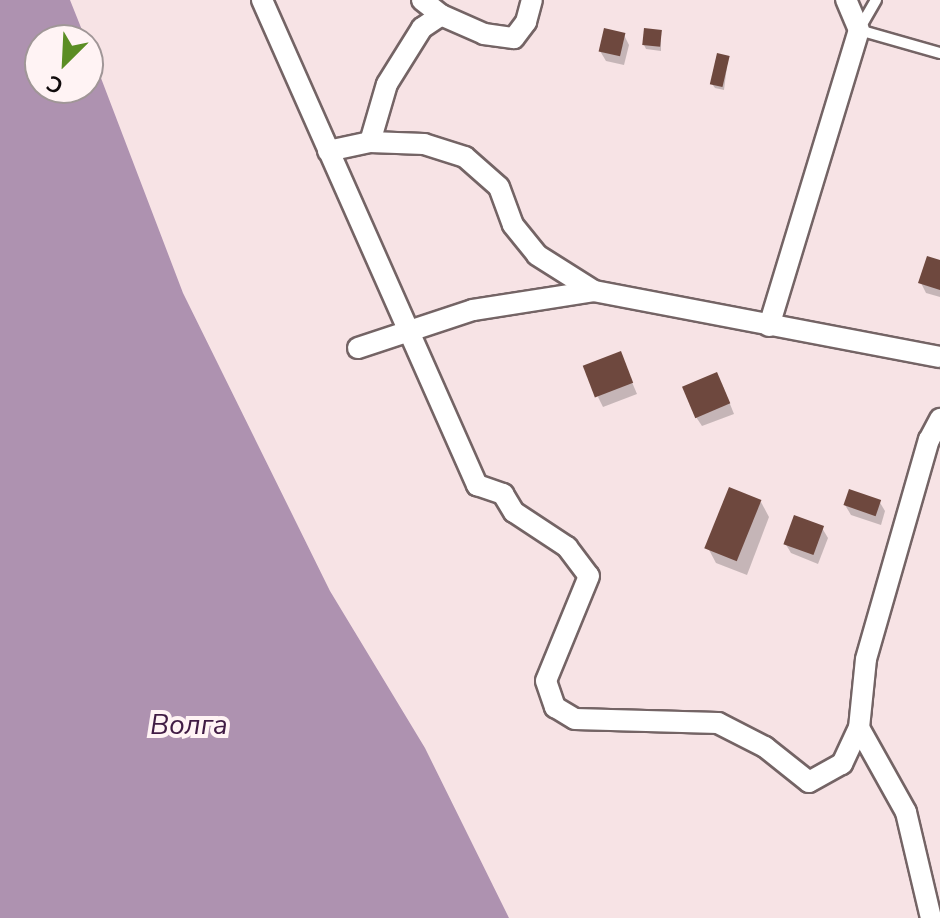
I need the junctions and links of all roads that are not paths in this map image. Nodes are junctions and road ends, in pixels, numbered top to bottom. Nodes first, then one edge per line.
1 (262, 0) edge
2 (422, 0) edge
3 (532, 0) edge
4 (846, 0) edge
5 (876, 0) edge
6 (441, 15) junction
7 (859, 30) junction
8 (940, 53) edge
9 (370, 142) junction
10 (328, 151) junction
11 (594, 291) junction
12 (769, 326) junction
13 (411, 328) junction
14 (358, 348) dead end
15 (940, 357) edge
16 (940, 419) edge
17 (859, 728) junction
18 (931, 918) edge

1 - 10 street
2 - 6 street
3 - 6 street
4 - 7 street
5 - 7 lane
6 - 9 street
7 - 8 lane
7 - 12 street
9 - 10 street
9 - 11 street
10 - 13 street
11 - 12 street
11 - 13 street
12 - 15 street
13 - 14 street
13 - 17 street
16 - 17 street
17 - 18 street

